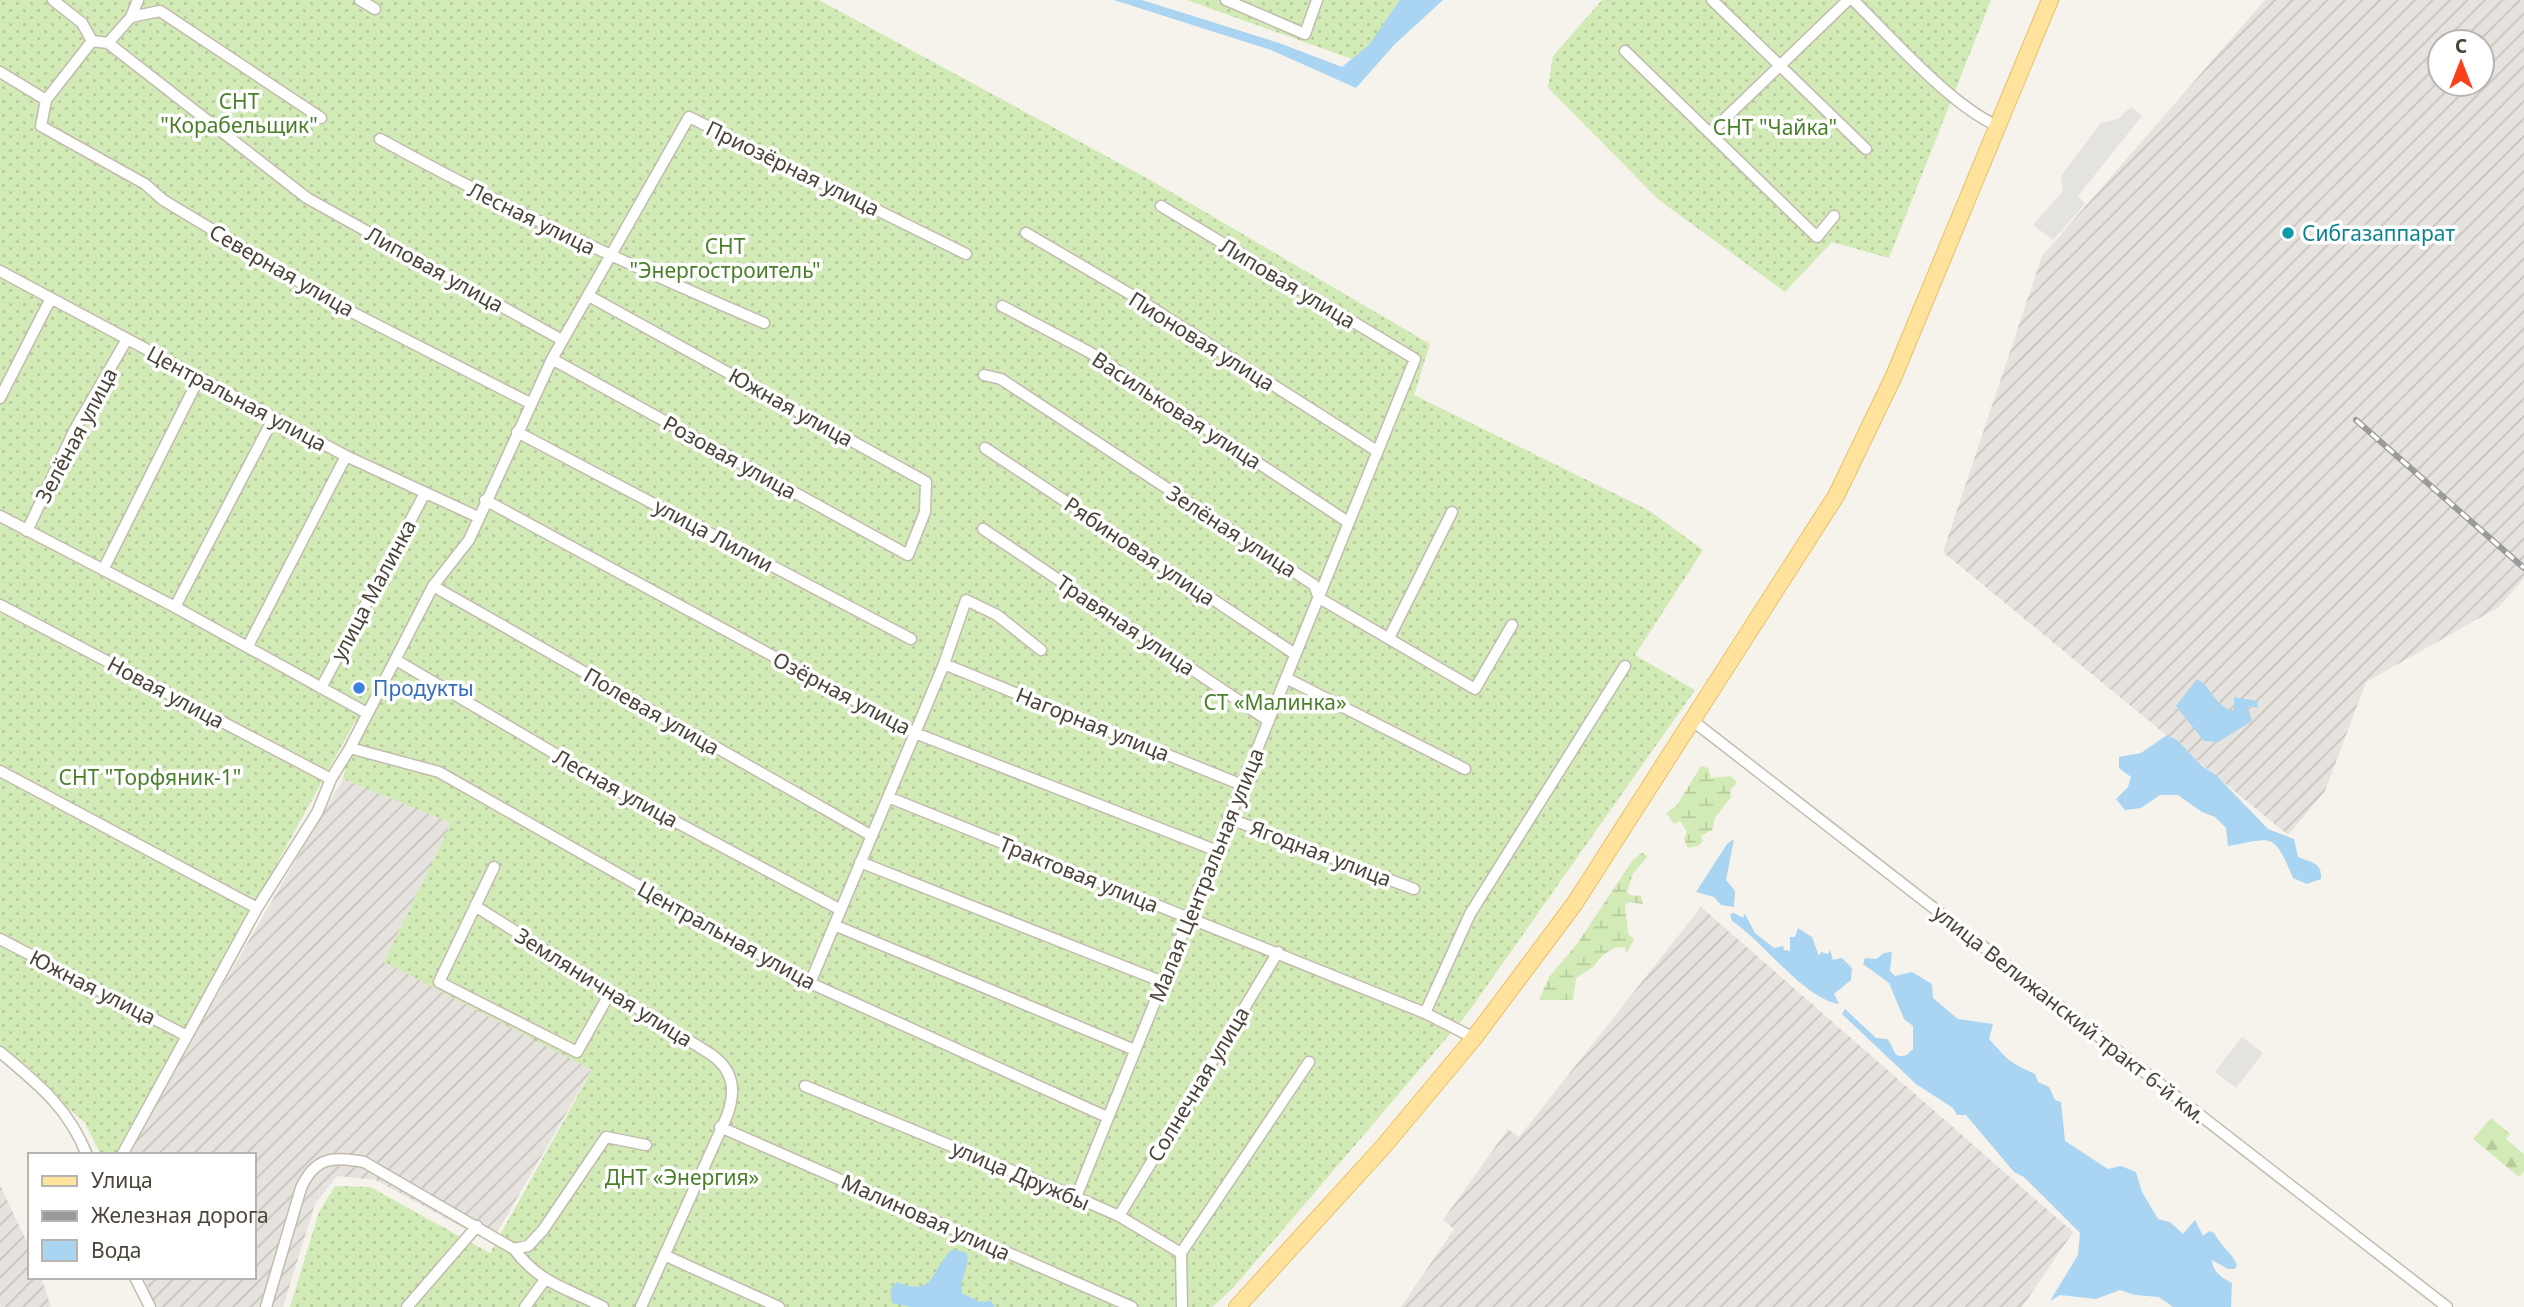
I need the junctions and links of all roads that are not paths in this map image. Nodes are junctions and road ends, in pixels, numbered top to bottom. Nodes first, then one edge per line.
1 (53, 0) edge
2 (138, 0) edge
3 (169, 0) edge
4 (360, 0) edge
5 (1226, 0) edge
6 (1317, 0) edge
7 (1712, 0) edge
8 (1851, 0) edge
9 (2044, 0) edge
10 (2050, 0) edge
11 (2056, 0) edge
12 (375, 9) dead end
13 (160, 11) junction
14 (131, 17) junction
15 (2036, 35) junction
16 (92, 41) junction
17 (108, 43) junction
18 (1625, 51) dead end
19 (1780, 64) junction
20 (0, 72) edge
21 (46, 100) junction
22 (321, 118) dead end
23 (1998, 126) junction
24 (1711, 132) junction
25 (380, 139) dead end
26 (1866, 149) dead end
27 (1161, 206) dead end
28 (1834, 216) dead end
29 (1026, 233) dead end
30 (965, 254) dead end
31 (609, 256) junction
32 (0, 271) edge
33 (589, 296) junction
34 (51, 298) junction
35 (1002, 306) dead end
36 (764, 323) dead end
37 (562, 340) junction
38 (126, 341) junction
39 (552, 359) junction
40 (1415, 359) joint
41 (985, 375) dead end
42 (199, 378) junction
43 (0, 398) edge
44 (530, 403) junction
45 (274, 417) junction
46 (517, 432) junction
47 (985, 448) dead end
48 (1377, 451) junction
49 (346, 456) junction
50 (425, 493) junction
51 (485, 500) junction
52 (1452, 512) dead end
53 (0, 516) edge
54 (478, 517) junction
55 (1348, 523) junction
56 (983, 529) dead end
57 (27, 531) junction
58 (908, 555) joint
59 (103, 570) junction
60 (433, 586) junction
61 (1319, 598) junction
62 (0, 605) edge
63 (174, 607) junction
64 (1513, 625) dead end
65 (1389, 638) junction
66 (911, 639) dead end
67 (248, 646) junction
68 (1041, 650) dead end
69 (1295, 654) junction
70 (396, 660) junction
71 (944, 664) junction
72 (1625, 666) dead end
73 (1286, 678) junction
74 (321, 688) junction
75 (367, 713) junction
76 (1269, 721) junction
77 (1693, 721) junction
78 (915, 733) junction
79 (351, 748) junction
80 (1465, 769) dead end
81 (0, 771) edge
82 (331, 779) junction
83 (1242, 785) junction
84 (888, 797) junction
85 (1228, 818) junction
86 (872, 836) junction
87 (1215, 850) junction
88 (860, 862) junction
89 (494, 867) dead end
90 (1414, 889) dead end
91 (475, 906) junction
92 (257, 908) junction
93 (841, 910) junction
94 (1189, 919) junction
95 (834, 925) junction
96 (0, 939) edge
97 (1278, 952) junction
98 (1163, 982) junction
99 (810, 983) junction
100 (611, 991) junction
101 (1425, 1013) junction
102 (187, 1035) junction
103 (1474, 1038) junction
104 (1135, 1050) junction
105 (0, 1052) edge
106 (1309, 1062) dead end
107 (805, 1086) dead end
108 (1107, 1116) junction
109 (720, 1127) junction
110 (646, 1145) dead end
111 (86, 1153) edge
112 (123, 1153) edge
113 (1076, 1197) junction
114 (1119, 1216) junction
115 (477, 1226) junction
116 (514, 1249) junction
117 (1181, 1253) junction
118 (664, 1255) junction
119 (136, 1279) edge
120 (544, 1281) junction
121 (150, 1307) edge
122 (266, 1307) edge
123 (407, 1307) edge
124 (525, 1307) edge
125 (603, 1307) edge
126 (641, 1307) edge
127 (779, 1307) edge
128 (1132, 1307) edge
129 (1182, 1307) edge
130 (1237, 1307) edge
131 (2447, 1307) edge

1 - 16 street
2 - 14 street
3 - 13 street
4 - 12 street
5 - 6 street
7 - 19 street
8 - 19 street
8 - 23 street
9 - 15 main road
10 - 15 main road
11 - 15 main road
13 - 14 street
13 - 22 street
14 - 17 street
15 - 23 main road
16 - 17 street
16 - 21 street
17 - 37 street, Липовая улица
18 - 24 street
19 - 24 street
19 - 26 street
20 - 21 street
21 - 44 street, Северная улица
23 - 77 main road
24 - 28 street
25 - 31 street, Лесная улица
27 - 40 street, Липовая улица
29 - 48 street, Пионовая улица
30 - 31 street, Приозёрная улица
31 - 33 street
31 - 36 street, Лесная улица
32 - 34 street, Центральная улица
33 - 37 street
33 - 58 street, Южная улица
34 - 38 street, Центральная улица
34 - 43 street
35 - 55 street, Васильковая улица
37 - 39 street
38 - 42 street, Центральная улица
38 - 57 street, Зелёная улица
39 - 44 street
39 - 58 street, Розовая улица
40 - 48 street, Малая Центральная улица
41 - 61 street, Зелёная улица
42 - 45 street, Центральная улица
42 - 59 street
44 - 46 street
45 - 49 street, Центральная улица
45 - 63 street
46 - 51 street
46 - 66 street, улица Лилии
47 - 69 street, Рябиновая улица
48 - 55 street, Малая Центральная улица
49 - 50 street, Центральная улица
49 - 67 street
50 - 54 street, Центральная улица
50 - 74 street, улица Малинка
51 - 54 street
51 - 78 street, Озёрная улица
52 - 65 street
53 - 57 street
54 - 60 street
55 - 61 street, Малая Центральная улица
56 - 76 street, Травяная улица
57 - 59 street
59 - 63 street
60 - 70 street
60 - 86 street, Полевая улица
61 - 65 street, Зелёная улица
61 - 69 street, Малая Центральная улица
62 - 82 street, Новая улица
63 - 67 street
64 - 65 street, Зелёная улица
67 - 74 street
68 - 71 street
69 - 73 street, Малая Центральная улица
70 - 75 street
70 - 93 street, Лесная улица
71 - 78 street
71 - 83 street, Нагорная улица
72 - 101 street
73 - 76 street, Малая Центральная улица
73 - 80 street
74 - 75 street
75 - 79 street
76 - 83 street, Малая Центральная улица
77 - 103 main road
77 - 131 street, улица Велижанский тракт 6-й км.
78 - 84 street
78 - 87 street, Озёрная улица
79 - 82 street
79 - 99 street, Центральная улица
81 - 92 street
82 - 92 street
83 - 85 street, Малая Центральная улица
84 - 86 street
84 - 94 street, Трактовая улица
85 - 87 street, Малая Центральная улица
85 - 90 street, Ягодная улица
86 - 88 street
87 - 94 street, Малая Центральная улица
88 - 93 street
88 - 98 street
89 - 91 street
91 - 100 street, Земляничная улица
91 - 100 street
92 - 102 street
93 - 95 street
94 - 97 street, Трактовая улица
94 - 98 street, Малая Центральная улица
95 - 99 street
95 - 104 street
96 - 102 street, Южная улица
97 - 101 street, Трактовая улица
97 - 114 street, Солнечная улица
98 - 104 street, Малая Центральная улица
99 - 108 street, Центральная улица
100 - 109 street, Земляничная улица
101 - 103 street, Трактовая улица
102 - 112 street
103 - 130 main road
104 - 108 street, Малая Центральная улица
105 - 111 street
106 - 117 street
107 - 113 street, улица Дружбы
108 - 113 street, Малая Центральная улица
109 - 118 street
109 - 128 street, Малиновая улица
110 - 116 street
113 - 114 street, улица Дружбы
114 - 117 street, улица Дружбы
115 - 116 street
115 - 122 street
115 - 123 street
116 - 120 street
117 - 129 street
118 - 126 street
118 - 127 street
119 - 121 street
120 - 124 street
120 - 125 street

